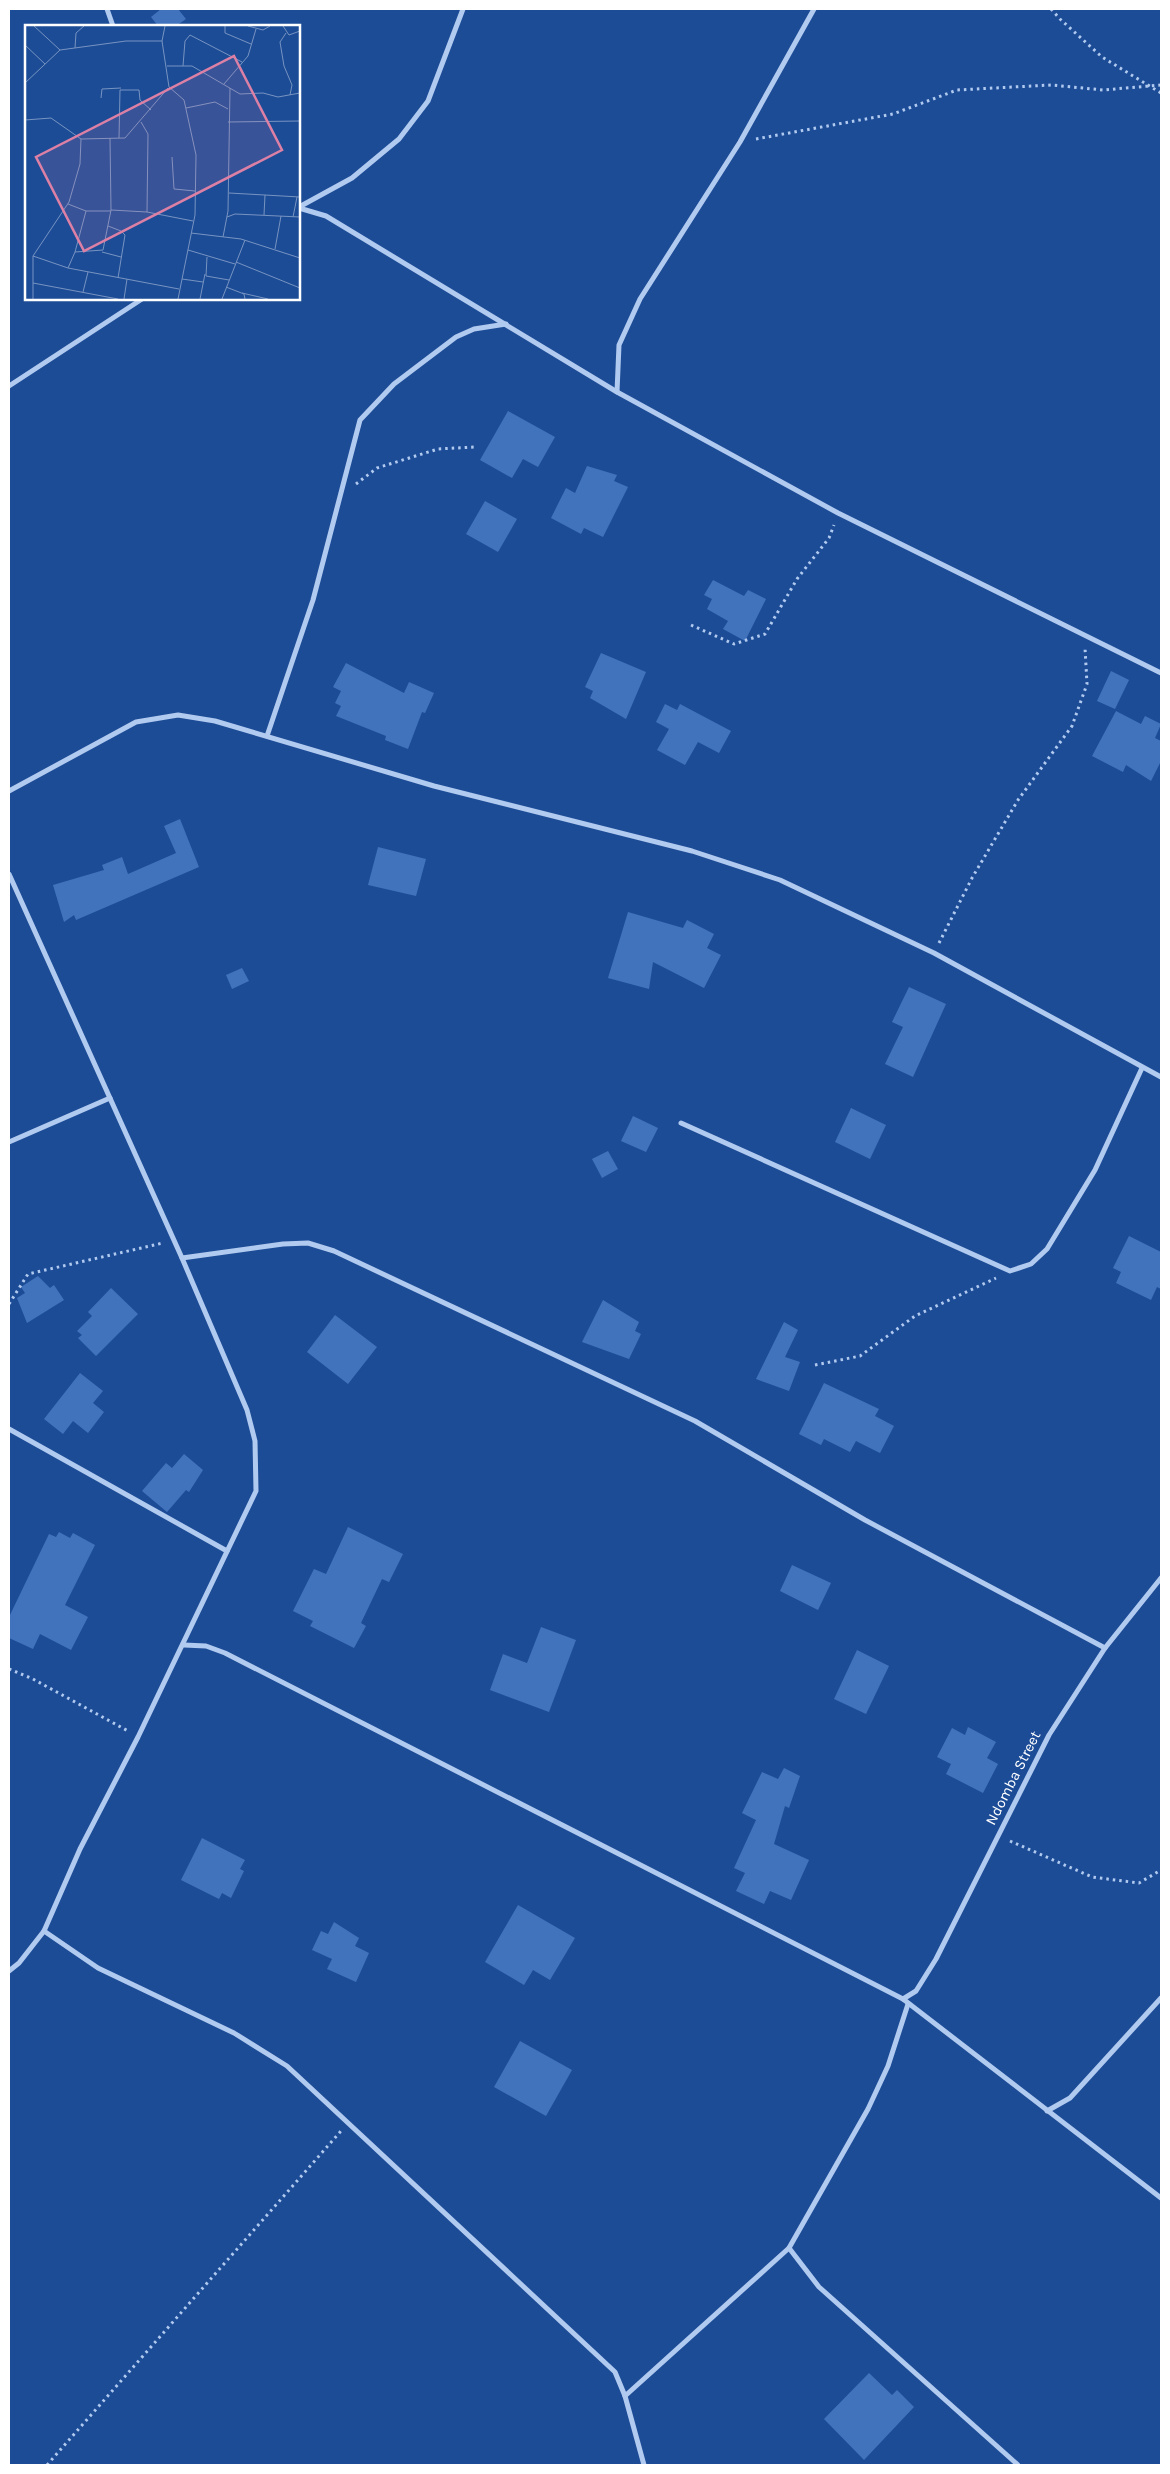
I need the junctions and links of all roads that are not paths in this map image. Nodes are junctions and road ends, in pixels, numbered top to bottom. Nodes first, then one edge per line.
1 (107, 9) edge
2 (464, 9) edge
3 (814, 9) edge
4 (113, 25) edge
5 (300, 206) edge
6 (300, 207) edge
7 (140, 300) edge
8 (506, 324) junction
9 (9, 386) edge
10 (617, 392) junction
11 (1161, 673) edge
12 (266, 736) junction
13 (9, 791) edge
14 (9, 874) edge
15 (1142, 1068) junction
16 (1161, 1077) edge
17 (110, 1098) junction
18 (681, 1123) dead end
19 (9, 1142) edge
20 (182, 1258) junction
21 (9, 1429) edge
22 (227, 1551) junction
23 (1161, 1578) edge
24 (184, 1645) junction
25 (1105, 1648) junction
26 (44, 1931) junction
27 (9, 1971) edge
28 (903, 1998) junction
29 (1161, 1998) edge
30 (908, 2004) junction
31 (1047, 2111) junction
32 (1161, 2198) edge
33 (789, 2248) junction
34 (625, 2396) junction
35 (644, 2465) edge
36 (1018, 2465) edge

1 - 4 street
2 - 5 street
3 - 10 street
6 - 8 street
7 - 9 street
8 - 10 street
8 - 12 street
10 - 11 street
12 - 13 street
12 - 15 street
14 - 17 street
15 - 16 street
15 - 18 street
17 - 19 street
17 - 20 street
20 - 22 street
20 - 25 street
21 - 22 street
22 - 24 street
23 - 25 street, Ndomba Street
24 - 26 street
24 - 28 street
25 - 28 street, Ndomba Street
26 - 27 street
26 - 34 street
28 - 30 street
29 - 31 street
30 - 31 street
30 - 33 street
31 - 32 street
33 - 34 street
33 - 36 street
34 - 35 street

